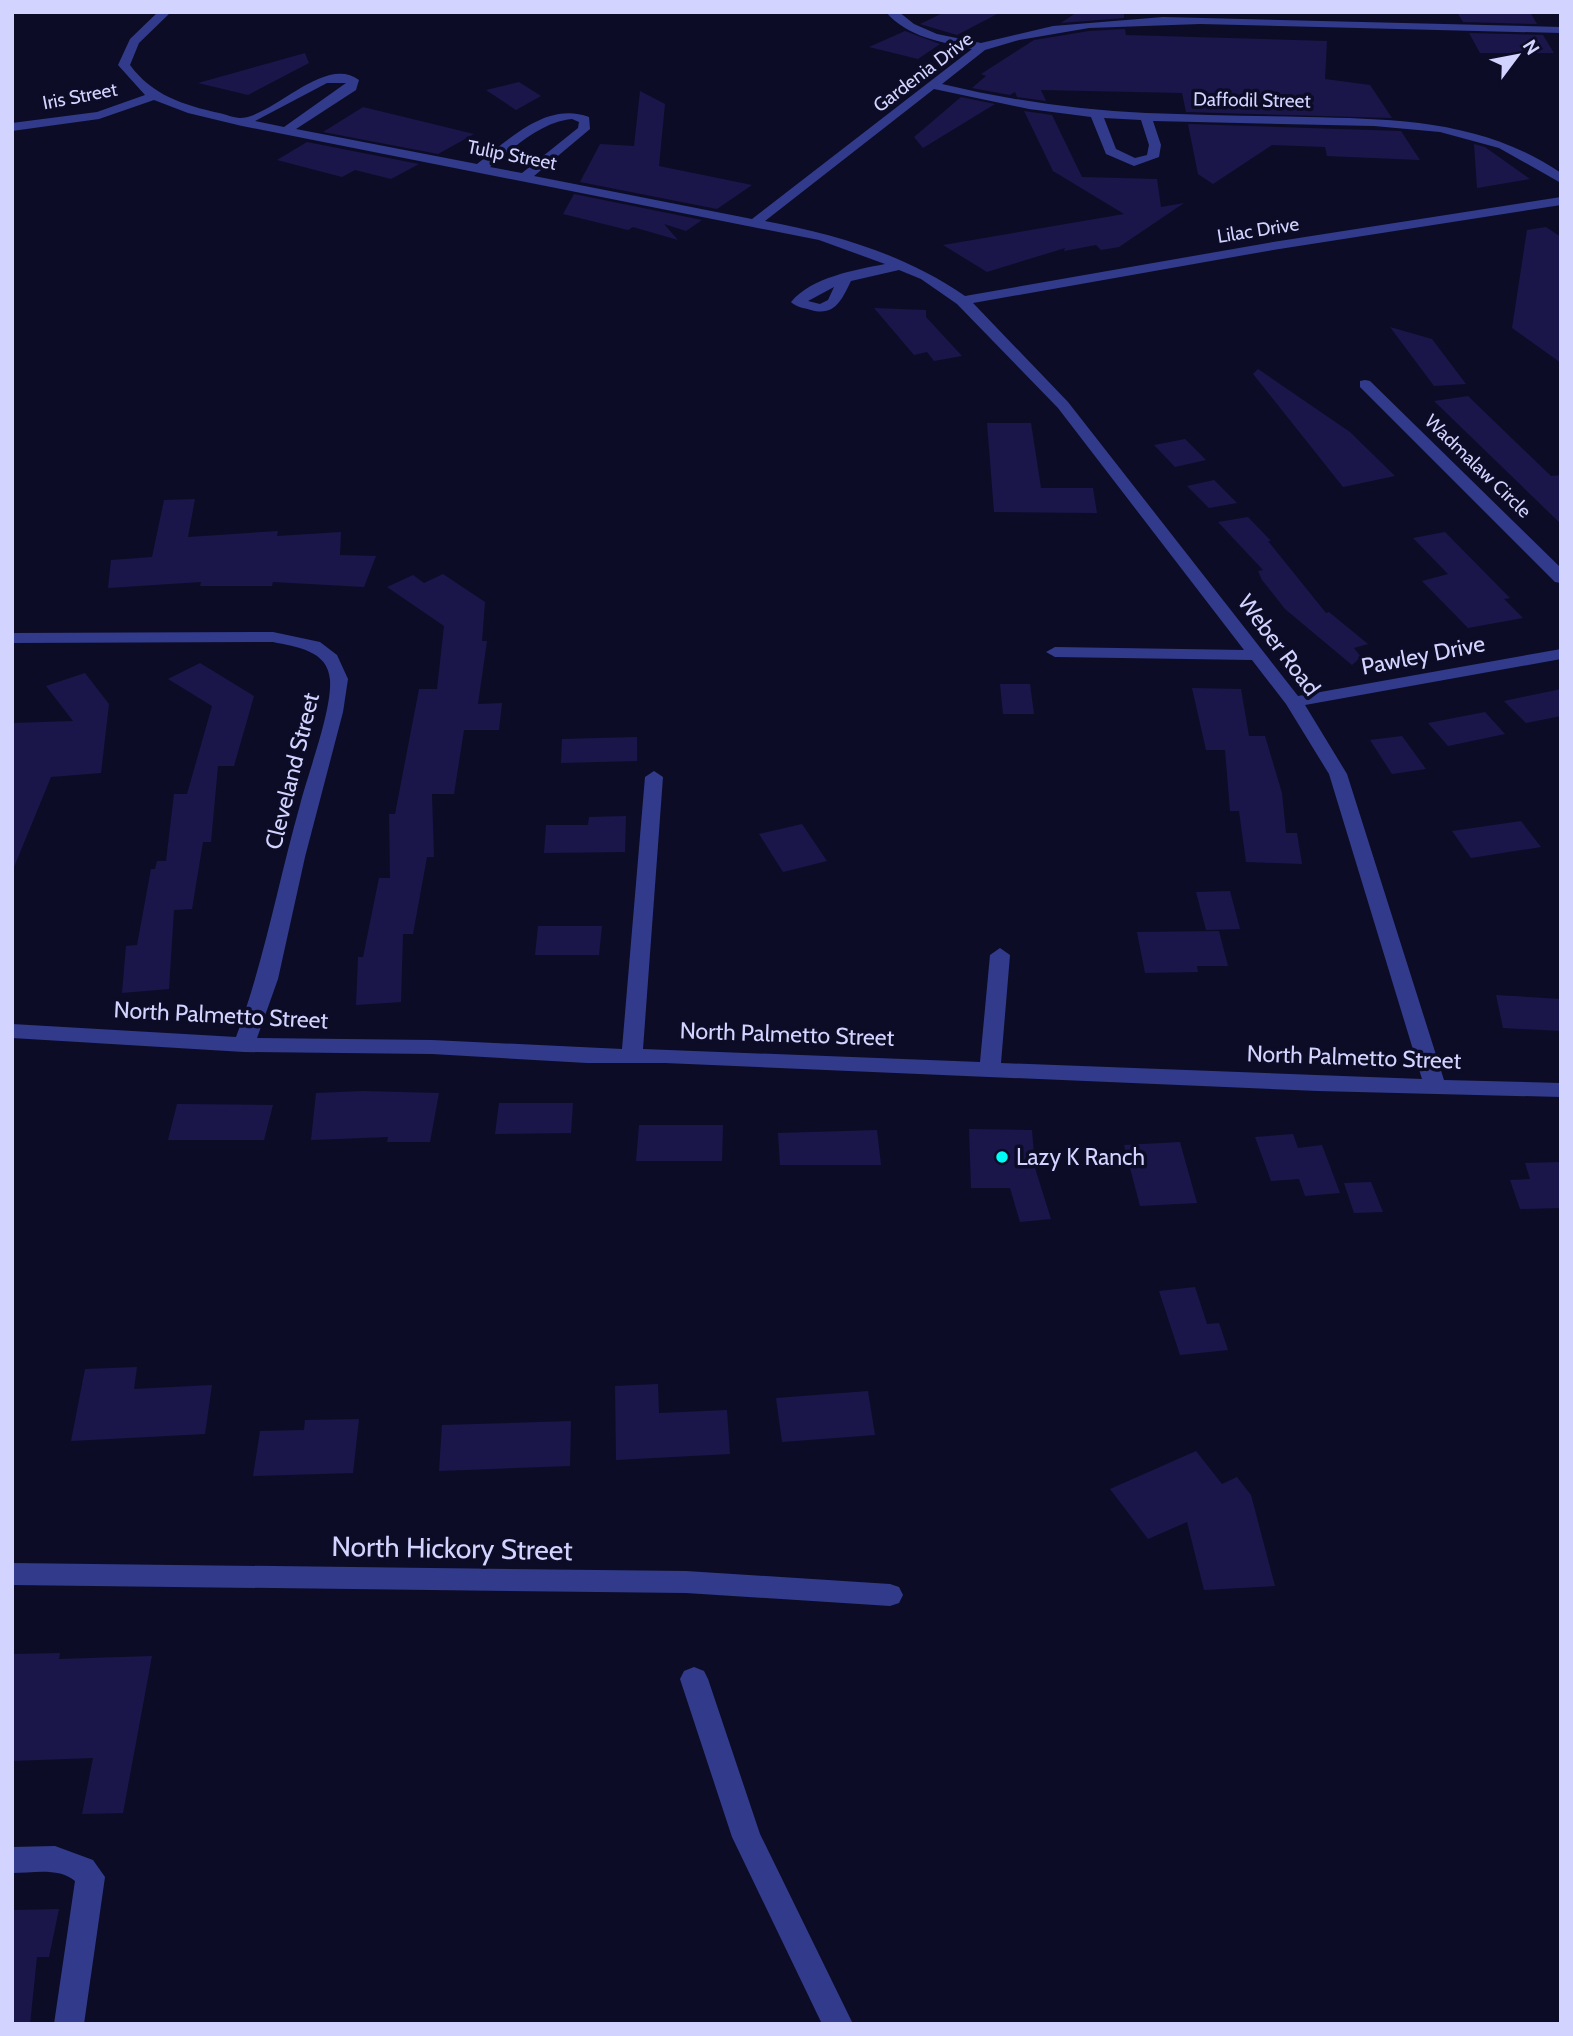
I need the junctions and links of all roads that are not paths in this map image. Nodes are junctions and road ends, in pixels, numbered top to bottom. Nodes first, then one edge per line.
1 (165, 12) edge
2 (892, 12) edge
3 (1561, 30) edge
4 (981, 47) junction
5 (932, 85) junction
6 (153, 96) junction
7 (1096, 115) junction
8 (1146, 117) junction
9 (242, 122) junction
10 (12, 127) edge
11 (288, 130) junction
12 (480, 168) junction
13 (525, 177) junction
14 (1561, 179) edge
15 (1561, 201) edge
16 (756, 222) junction
17 (904, 265) junction
18 (844, 280) dead end
19 (962, 301) junction
20 (1365, 384) dead end
21 (1561, 578) edge
22 (12, 638) edge
23 (1055, 653) dead end
24 (1561, 654) edge
25 (1259, 655) junction
26 (1294, 702) junction
27 (654, 777) dead end
28 (1000, 955) dead end
29 (12, 1031) edge
30 (244, 1045) junction
31 (632, 1056) junction
32 (990, 1071) junction
33 (1435, 1087) junction
34 (1561, 1090) edge
35 (12, 1574) edge
36 (890, 1595) dead end
37 (694, 1679) dead end
38 (12, 1860) edge
39 (69, 2024) edge
40 (838, 2024) edge

1 - 6 street, Tulip Street
2 - 4 street
3 - 4 street, Gardenia Drive
4 - 5 street, Gardenia Drive
5 - 7 street, Daffodil Street
5 - 16 street, Gardenia Drive
6 - 9 street, Tulip Street
6 - 10 street, Iris Street
7 - 8 street, Daffodil Street
7 - 8 street
8 - 14 street, Daffodil Street
9 - 11 street, Tulip Street
9 - 11 street
11 - 12 street, Tulip Street
12 - 13 street, Tulip Street
12 - 13 street
13 - 16 street, Tulip Street
15 - 19 street, Lilac Drive
16 - 17 street, Tulip Street
17 - 18 street
17 - 19 street, Tulip Street
19 - 25 street, Weber Road
20 - 21 street, Wadmalaw Circle
22 - 30 street, Cleveland Street
23 - 25 street
24 - 26 street, Pawley Drive
25 - 26 street, Weber Road
26 - 33 street, Weber Road
27 - 31 street
28 - 32 street
29 - 30 street, North Palmetto Street
30 - 31 street, North Palmetto Street
31 - 32 street, North Palmetto Street
32 - 33 street, North Palmetto Street
33 - 34 street, North Palmetto Street
35 - 36 street, North Hickory Street
37 - 40 street
38 - 39 street

